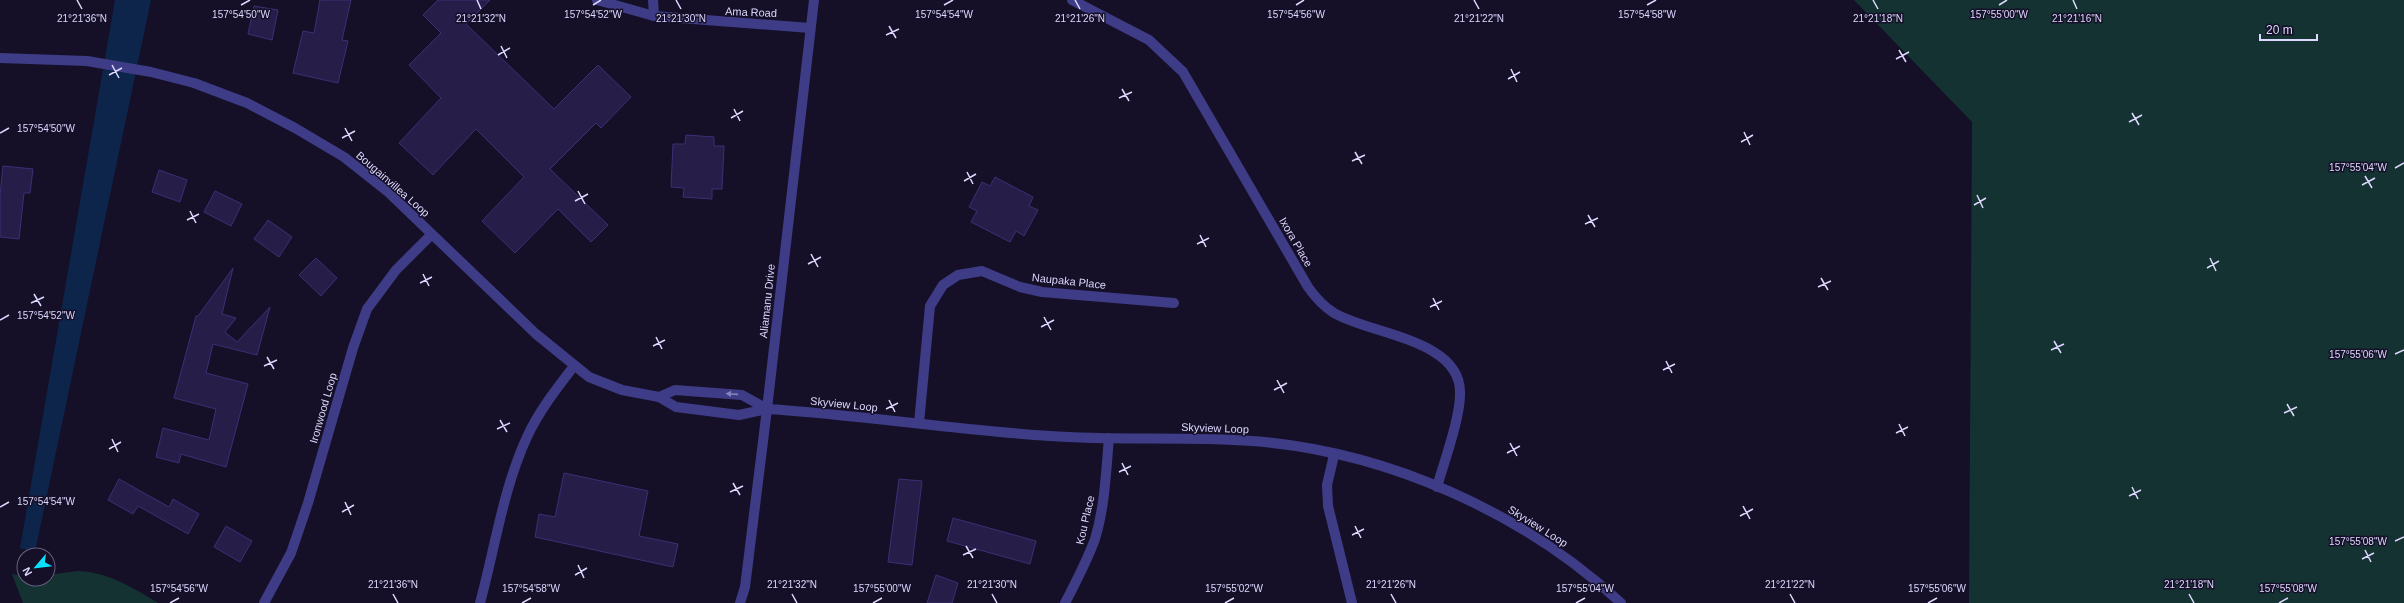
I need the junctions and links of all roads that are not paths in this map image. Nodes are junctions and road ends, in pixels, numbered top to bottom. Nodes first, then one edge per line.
1 (598, 0) edge
2 (654, 0) edge
3 (814, 0) edge
4 (1072, 0) edge
5 (654, 16) junction
6 (810, 28) junction
7 (0, 58) edge
8 (431, 235) junction
9 (1174, 303) dead end
10 (574, 366) junction
11 (659, 396) junction
12 (767, 409) junction
13 (919, 423) junction
14 (1110, 438) junction
15 (1334, 455) junction
16 (1437, 487) junction
17 (264, 603) edge
18 (480, 603) edge
19 (740, 603) edge
20 (1065, 603) edge
21 (1352, 603) edge
22 (1621, 603) edge

1 - 5 street, Ama Road
2 - 5 street
3 - 6 street, Aliamanu Drive
4 - 16 street, Ixora Place
5 - 6 street, Ama Road
6 - 12 street, Aliamanu Drive
7 - 8 street, Bougainvillea Loop
8 - 10 street, Bougainvillea Loop
8 - 17 street, Ironwood Loop
9 - 13 street, Naupaka Place
10 - 11 street, Bougainvillea Loop
10 - 18 street
11 - 12 street
12 -> 11 street
12 - 13 street, Skyview Loop
12 - 19 street, Aliamanu Drive
13 - 14 street, Skyview Loop
14 - 15 street, Skyview Loop
14 - 20 street, Kou Place
15 - 16 street, Skyview Loop
15 - 21 street
16 - 22 street, Skyview Loop

